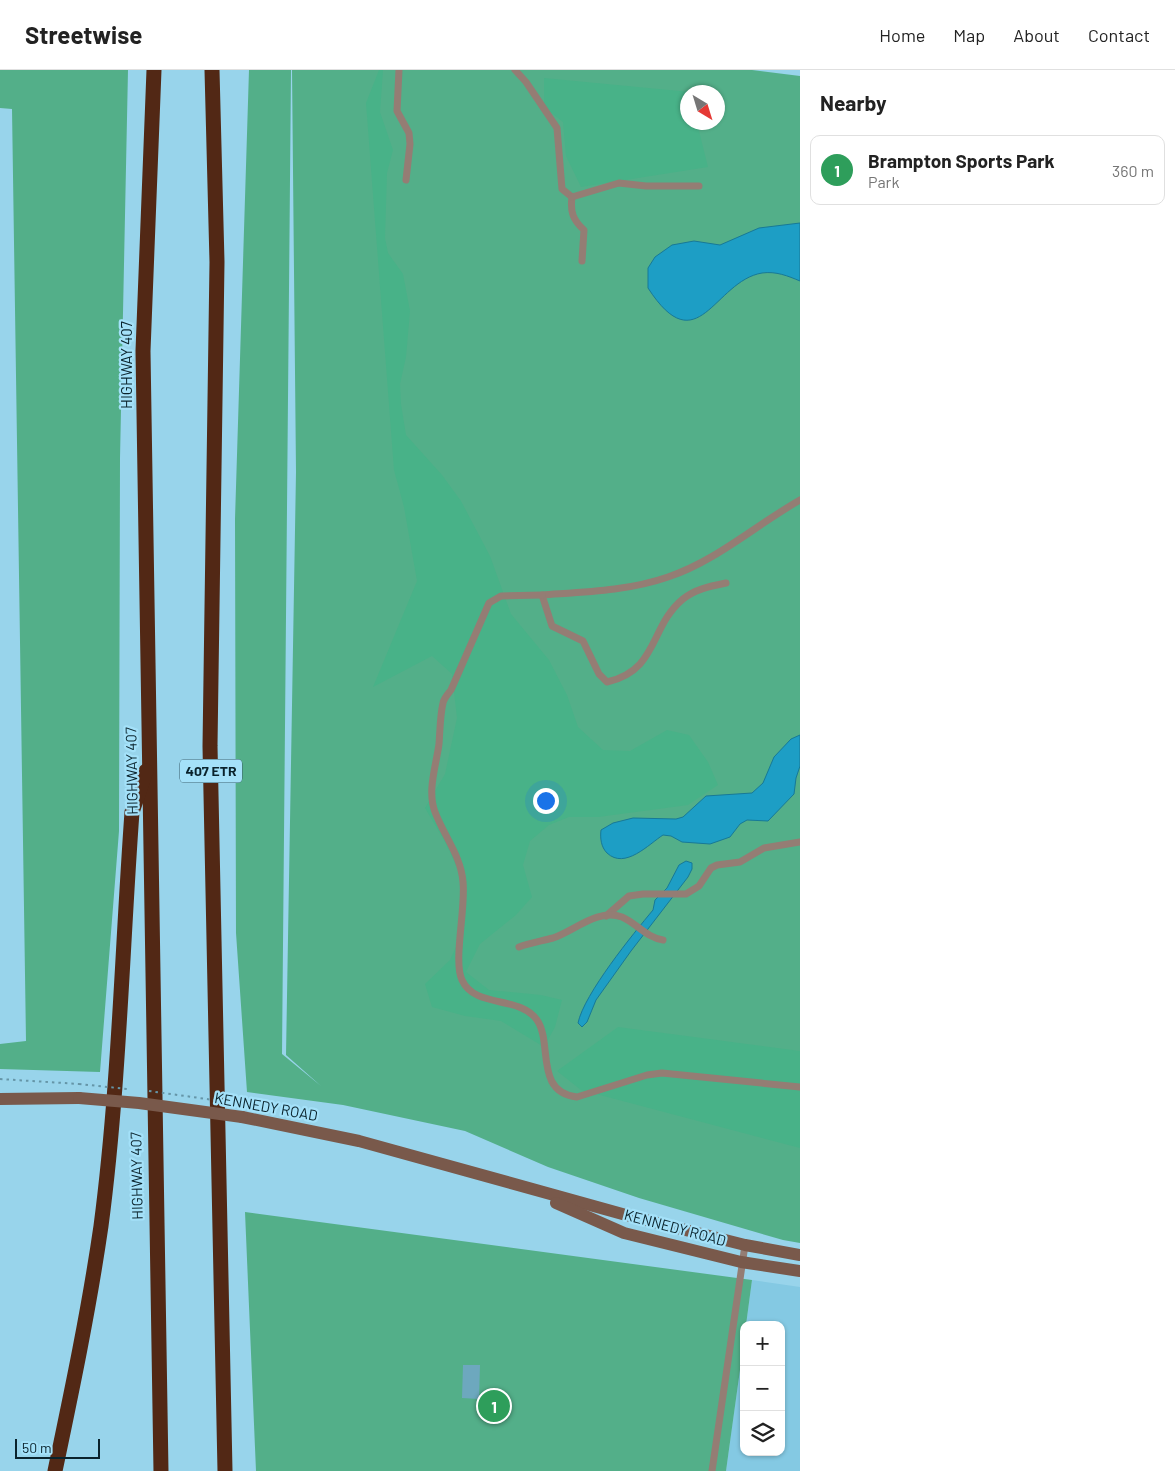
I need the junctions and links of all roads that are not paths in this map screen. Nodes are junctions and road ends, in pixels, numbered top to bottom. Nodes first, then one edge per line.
1 (154, 70) edge
2 (212, 70) edge
3 (399, 70) edge
4 (514, 70) edge
5 (406, 180) dead end
6 (699, 186) dead end
7 (572, 197) junction
8 (582, 261) dead end
9 (800, 500) edge
10 (726, 583) dead end
11 (542, 596) junction
12 (150, 760) junction
13 (800, 842) edge
14 (606, 916) junction
15 (663, 940) dead end
16 (519, 947) dead end
17 (800, 1087) edge
18 (0, 1099) edge
19 (520, 1187) junction
20 (745, 1245) junction
21 (800, 1255) edge
22 (741, 1262) junction
23 (800, 1271) edge
24 (55, 1471) edge
25 (161, 1471) edge
26 (225, 1471) edge
27 (712, 1471) edge

1 - 12 highway, HIGHWAY 407
2 - 26 highway, 407 ETR
3 - 5 lane
4 - 7 lane
6 - 7 lane
7 - 8 lane
9 - 11 lane
10 - 11 lane
11 - 17 lane
12 - 24 highway
12 - 25 highway, HIGHWAY 407
13 - 14 lane
14 - 15 lane
14 - 16 lane
18 - 19 main road, KENNEDY ROAD, bridge
19 - 20 main road, KENNEDY ROAD
19 - 22 main road, KENNEDY ROAD
20 - 21 main road, KENNEDY ROAD
20 - 22 lane
22 - 23 main road, KENNEDY ROAD
22 - 27 lane

